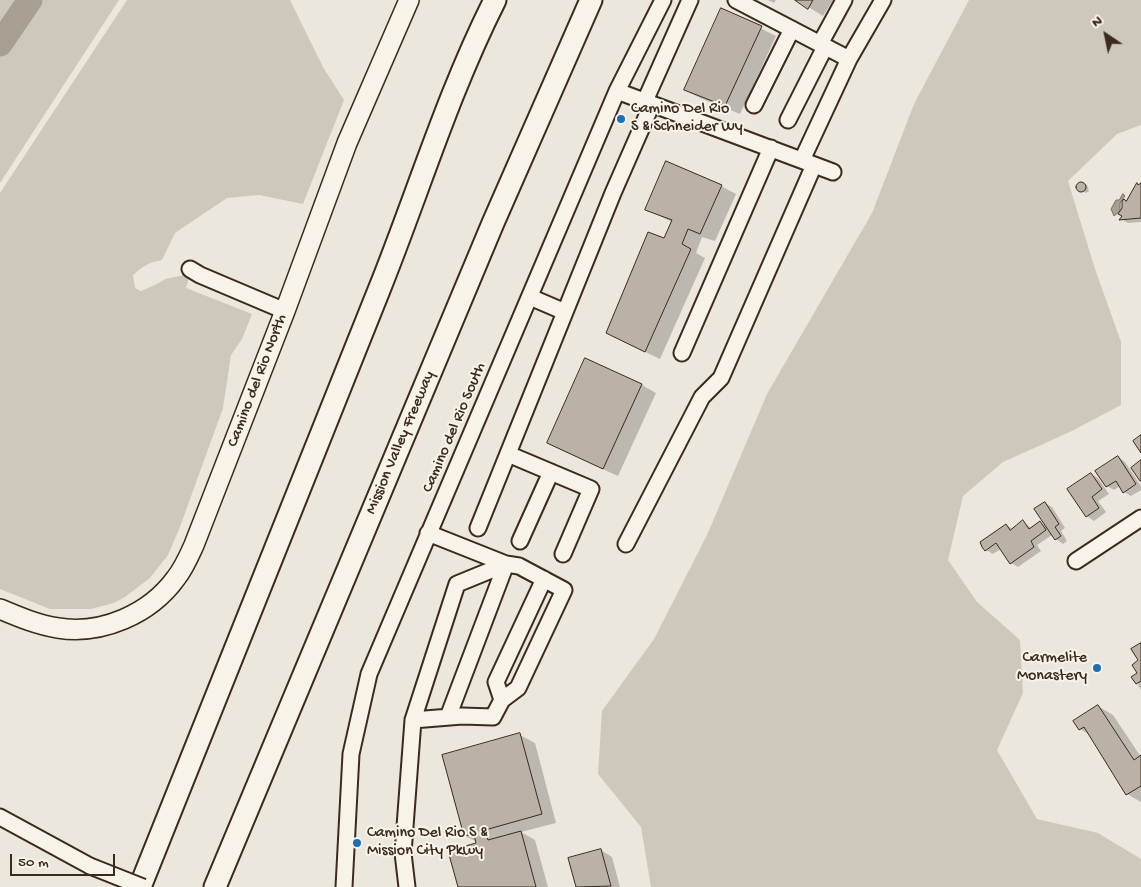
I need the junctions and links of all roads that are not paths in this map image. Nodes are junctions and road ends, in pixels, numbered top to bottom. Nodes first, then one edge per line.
1 (409, 0) edge
2 (494, 0) edge
3 (591, 0) edge
4 (663, 0) edge
5 (690, 0) edge
6 (736, 0) edge
7 (844, 0) edge
8 (883, 0) edge
9 (792, 29) junction
10 (823, 45) junction
11 (849, 59) junction
12 (617, 90) junction
13 (648, 102) junction
14 (754, 105) dead end
15 (788, 120) dead end
16 (771, 148) junction
17 (808, 162) junction
18 (833, 172) dead end
19 (190, 269) dead end
20 (530, 297) junction
21 (285, 311) junction
22 (565, 312) junction
23 (682, 353) dead end
24 (508, 454) junction
25 (551, 472) junction
26 (1141, 518) edge
27 (478, 528) dead end
28 (428, 534) junction
29 (520, 541) dead end
30 (626, 544) dead end
31 (563, 554) dead end
32 (1076, 561) dead end
33 (506, 564) junction
34 (544, 579) junction
35 (0, 609) edge
36 (502, 700) junction
37 (448, 717) junction
38 (413, 720) junction
39 (0, 818) edge
40 (141, 887) edge
41 (216, 887) edge
42 (344, 887) edge
43 (407, 887) edge

1 - 21 main road, Camino del Rio North
2 - 40 highway
3 - 41 highway, Mission Valley Freeway
4 - 12 street, Camino del Rio South
5 - 13 street
6 - 9 street
7 - 10 street
8 - 11 street
9 - 10 street
9 - 14 street
10 - 11 street
10 - 15 street
11 - 17 street
12 - 13 street
12 - 20 street, Camino del Rio South
13 - 16 street
13 - 22 street
16 - 17 street
16 - 23 street
17 - 18 street
17 - 30 street
19 - 21 street
20 - 22 street
20 - 28 street, Camino del Rio South
21 - 35 main road, Camino del Rio North
22 - 24 street
24 - 25 street
24 - 27 street
25 - 29 street
25 - 31 street
26 - 32 street
28 - 33 street
28 - 42 street, Camino del Rio South
33 - 34 street
33 - 37 street
33 - 38 street
34 - 36 street
34 - 36 street
36 - 37 street
37 - 38 street
38 - 43 street
39 - 40 street, bridge

